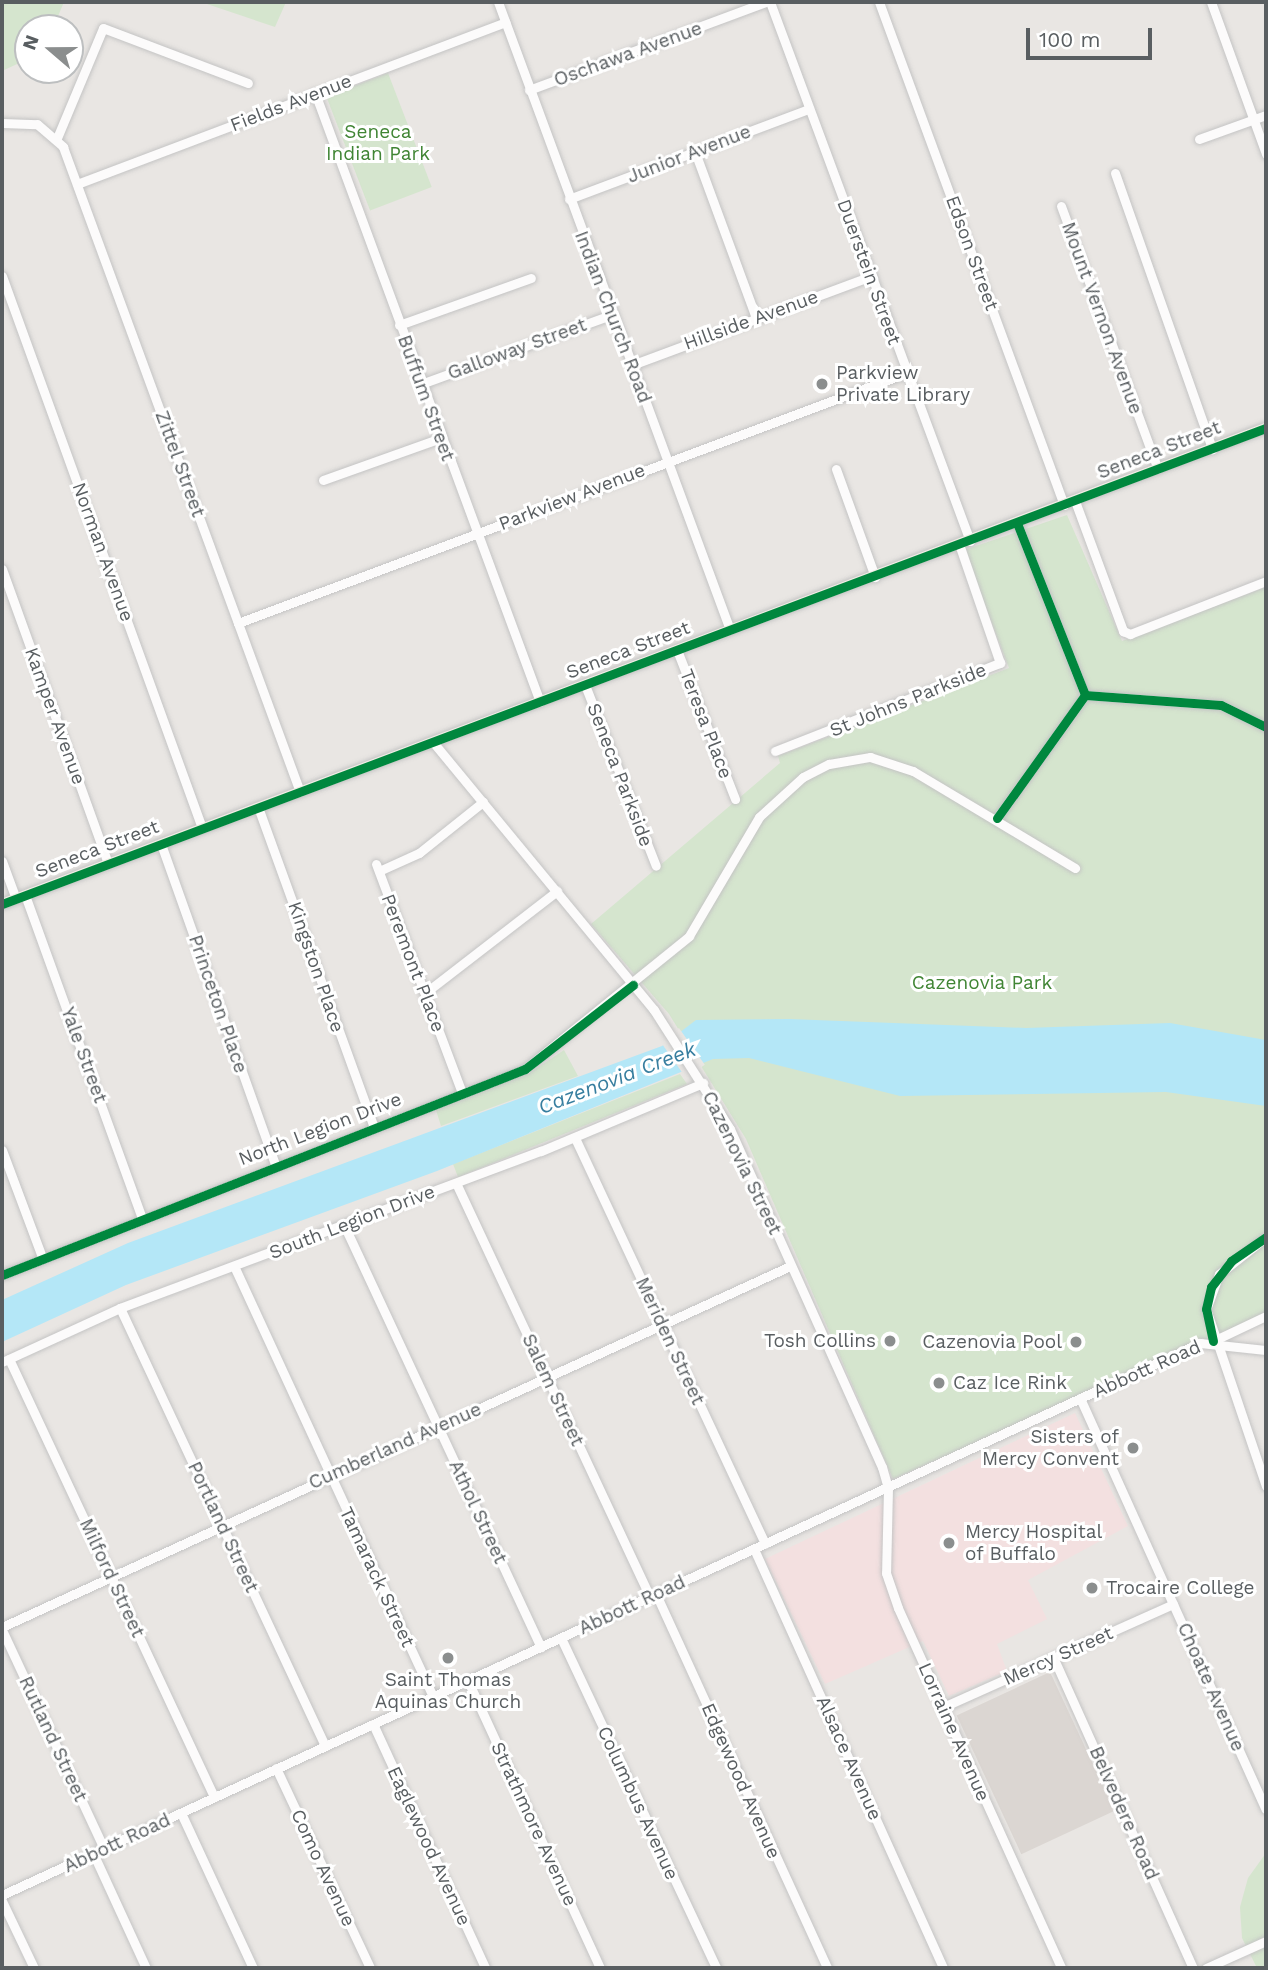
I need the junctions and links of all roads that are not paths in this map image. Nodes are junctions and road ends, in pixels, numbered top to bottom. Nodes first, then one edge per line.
1 (498, 2) edge
2 (768, 2) edge
3 (878, 2) edge
4 (1211, 2) edge
5 (505, 22) junction
6 (248, 83) dead end
7 (529, 90) junction
8 (315, 93) junction
9 (809, 109) junction
10 (1266, 115) edge
11 (1254, 120) junction
12 (2, 123) edge
13 (57, 138) junction
14 (1199, 139) dead end
15 (695, 152) junction
16 (1266, 154) edge
17 (1115, 173) dead end
18 (77, 184) junction
19 (569, 199) junction
20 (1061, 206) dead end
21 (2, 276) edge
22 (871, 276) junction
23 (531, 278) dead end
24 (613, 314) junction
25 (756, 318) junction
26 (399, 325) junction
27 (632, 365) junction
28 (906, 373) junction
29 (421, 384) junction
30 (1266, 428) edge
31 (440, 438) junction
32 (1212, 449) junction
33 (668, 461) junction
34 (836, 469) dead end
35 (1158, 469) junction
36 (323, 480) dead end
37 (1069, 503) junction
38 (1017, 523) junction
39 (475, 534) junction
40 (964, 543) junction
41 (2, 569) edge
42 (875, 577) junction
43 (1266, 582) edge
44 (238, 623) junction
45 (730, 630) junction
46 (677, 650) junction
47 (585, 685) junction
48 (1085, 695) junction
49 (540, 702) junction
50 (1266, 727) edge
51 (433, 742) junction
52 (775, 751) dead end
53 (300, 792) junction
54 (735, 799) dead end
55 (483, 802) junction
56 (258, 807) junction
57 (997, 818) junction
58 (202, 828) junction
59 (160, 844) junction
60 (2, 861) edge
61 (108, 864) junction
62 (656, 866) dead end
63 (1075, 868) dead end
64 (557, 891) junction
65 (20, 897) junction
66 (2, 904) edge
67 (634, 985) junction
68 (425, 993) junction
69 (703, 1083) junction
70 (463, 1093) junction
71 (374, 1127) junction
72 (575, 1138) junction
73 (2, 1150) edge
74 (275, 1165) junction
75 (456, 1183) junction
76 (141, 1215) junction
77 (344, 1225) junction
78 (1266, 1237) edge
79 (42, 1257) junction
80 (234, 1266) junction
81 (790, 1266) junction
82 (2, 1275) edge
83 (120, 1308) junction
84 (1266, 1316) edge
85 (662, 1324) junction
86 (1213, 1340) junction
87 (1266, 1350) edge
88 (6, 1361) edge
89 (547, 1377) junction
90 (1080, 1398) junction
91 (438, 1426) junction
92 (330, 1475) junction
93 (1266, 1486) edge
94 (888, 1488) junction
95 (222, 1525) junction
96 (765, 1544) junction
97 (754, 1549) junction
98 (111, 1576) junction
99 (653, 1596) junction
100 (1173, 1604) junction
101 (2, 1629) edge
102 (561, 1638) junction
103 (541, 1647) junction
104 (1054, 1659) junction
105 (468, 1681) junction
106 (433, 1697) junction
107 (943, 1707) junction
108 (373, 1724) junction
109 (325, 1746) junction
110 (276, 1768) junction
111 (214, 1797) junction
112 (1266, 1809) edge
113 (181, 1813) junction
114 (104, 1849) junction
115 (93, 1853) junction
116 (2, 1898) edge
117 (1266, 1941) edge
118 (34, 1968) edge
119 (146, 1968) edge
120 (253, 1968) edge
121 (370, 1968) edge
122 (485, 1968) edge
123 (600, 1968) edge
124 (716, 1968) edge
125 (827, 1968) edge
126 (943, 1968) edge
127 (1061, 1968) edge
128 (1193, 1968) edge
129 (1206, 1968) edge

1 - 5 street, Indian Church Road
2 - 7 street, Oschawa Avenue
2 - 9 street, Duerstein Street
3 - 37 street, Edson Street
4 - 11 street
5 - 7 street, Indian Church Road
5 - 8 street, Fields Avenue
6 - 13 street
7 - 19 street, Indian Church Road
8 - 18 street, Fields Avenue
8 - 26 street, Buffum Street
9 - 15 street, Junior Avenue
9 - 22 street, Duerstein Street
10 - 11 street
11 - 14 street
11 - 16 street
12 - 13 street
13 - 18 street, Zittel Street
15 - 19 street, Junior Avenue
15 - 25 street
17 - 32 street
18 - 44 street, Zittel Street
19 - 24 street, Indian Church Road
20 - 35 street, Mount Vernon Avenue
21 - 58 street, Norman Avenue
22 - 25 street, Hillside Avenue
22 - 28 street, Duerstein Street
23 - 26 street
24 - 27 street, Indian Church Road
24 - 29 street, Galloway Street
25 - 27 street, Hillside Avenue
26 - 29 street, Buffum Street
27 - 33 street, Indian Church Road
28 - 33 street, Parkview Avenue
28 - 40 street, Duerstein Street
29 - 31 street, Buffum Street
30 - 32 main road, Seneca Street
31 - 36 street
31 - 39 street, Buffum Street
32 - 35 main road, Seneca Street
33 - 39 street, Parkview Avenue
33 - 45 street, Indian Church Road
34 - 42 street
35 - 37 main road, Seneca Street
37 - 38 main road, Seneca Street
37 - 43 street, Edson Street
38 - 40 main road, Seneca Street
38 - 48 street
39 - 44 street, Parkview Avenue
39 - 49 street, Buffum Street
40 - 42 main road, Seneca Street
40 - 52 street, St Johns Parkside
41 - 61 street, Kamper Avenue
42 - 45 main road, Seneca Street
44 - 53 street, Zittel Street
45 - 46 main road, Seneca Street
46 - 47 main road, Seneca Street
46 - 54 street, Teresa Place
47 - 49 main road, Seneca Street
47 - 62 street, Seneca Parkside
48 - 50 street
48 - 57 street
49 - 51 main road, Seneca Street
51 - 53 main road, Seneca Street
51 - 55 street, Cazenovia Street
53 - 56 main road, Seneca Street
55 - 64 street, Cazenovia Street
55 - 68 street, Peremont Place
56 - 58 main road, Seneca Street
56 - 71 street, Kingston Place
57 - 63 street, North Legion Drive
57 - 67 street, North Legion Drive
58 - 59 main road, Seneca Street
59 - 61 main road, Seneca Street
59 - 74 street, Princeton Place
60 - 65 street, Yale Street
61 - 65 main road, Seneca Street
64 - 67 street, Cazenovia Street
64 - 68 street
65 - 66 main road, Seneca Street
65 - 76 street, Yale Street
67 - 69 street, Cazenovia Street
67 - 70 street, North Legion Drive
68 - 70 street, Peremont Place
69 - 72 street, South Legion Drive
69 - 81 street, Cazenovia Street
70 - 71 street, North Legion Drive
71 - 74 street, North Legion Drive
72 - 75 street, South Legion Drive
72 - 85 street, Meriden Street
73 - 79 street
74 - 76 street, North Legion Drive
75 - 77 street, South Legion Drive
75 - 89 street, Salem Street
76 - 79 street, North Legion Drive
77 - 80 street, South Legion Drive
77 - 91 street, Athol Street
78 - 86 street
79 - 82 street, North Legion Drive
80 - 83 street, South Legion Drive
80 - 92 street, Tamarack Street
81 - 85 street, Cumberland Avenue
81 - 94 street, Cazenovia Street
83 - 88 street, South Legion Drive
83 - 95 street, Portland Street
84 - 86 street
85 - 89 street, Cumberland Avenue
85 - 96 street, Meriden Street
86 - 87 street, Abbott Road
86 - 90 street, Abbott Road
86 - 93 street
88 - 98 street, Milford Street
89 - 91 street, Cumberland Avenue
89 - 99 street, Salem Street
90 - 94 street, Abbott Road
90 - 100 street, Choate Avenue
91 - 92 street, Cumberland Avenue
91 - 103 street, Athol Street
92 - 95 street, Cumberland Avenue
92 - 106 street, Tamarack Street
94 - 96 street, Abbott Road
94 - 107 street, Lorraine Avenue
95 - 98 street, Cumberland Avenue
95 - 109 street, Portland Street
96 - 97 street, Abbott Road
97 - 99 street, Abbott Road
97 - 126 street, Alsace Avenue
98 - 101 street, Cumberland Avenue
98 - 111 street, Milford Street
99 - 102 street, Abbott Road
99 - 125 street, Edgewood Avenue
100 - 104 street, Mercy Street
100 - 112 street, Choate Avenue
101 - 114 street, Rutland Street
102 - 103 street, Abbott Road
102 - 124 street, Columbus Avenue
103 - 105 street, Abbott Road
104 - 107 street, Mercy Street
104 - 128 street, Belvedere Road
105 - 106 street, Abbott Road
105 - 123 street, Strathmore Avenue
106 - 108 street, Abbott Road
107 - 127 street, Lorraine Avenue
108 - 109 street, Abbott Road
108 - 122 street, Eaglewood Avenue
109 - 110 street, Abbott Road
110 - 111 street, Abbott Road
110 - 121 street, Como Avenue
111 - 113 street, Abbott Road
113 - 114 street, Abbott Road
113 - 120 street
114 - 115 street, Abbott Road
115 - 116 street, Abbott Road
115 - 119 street
116 - 118 street
117 - 129 street

